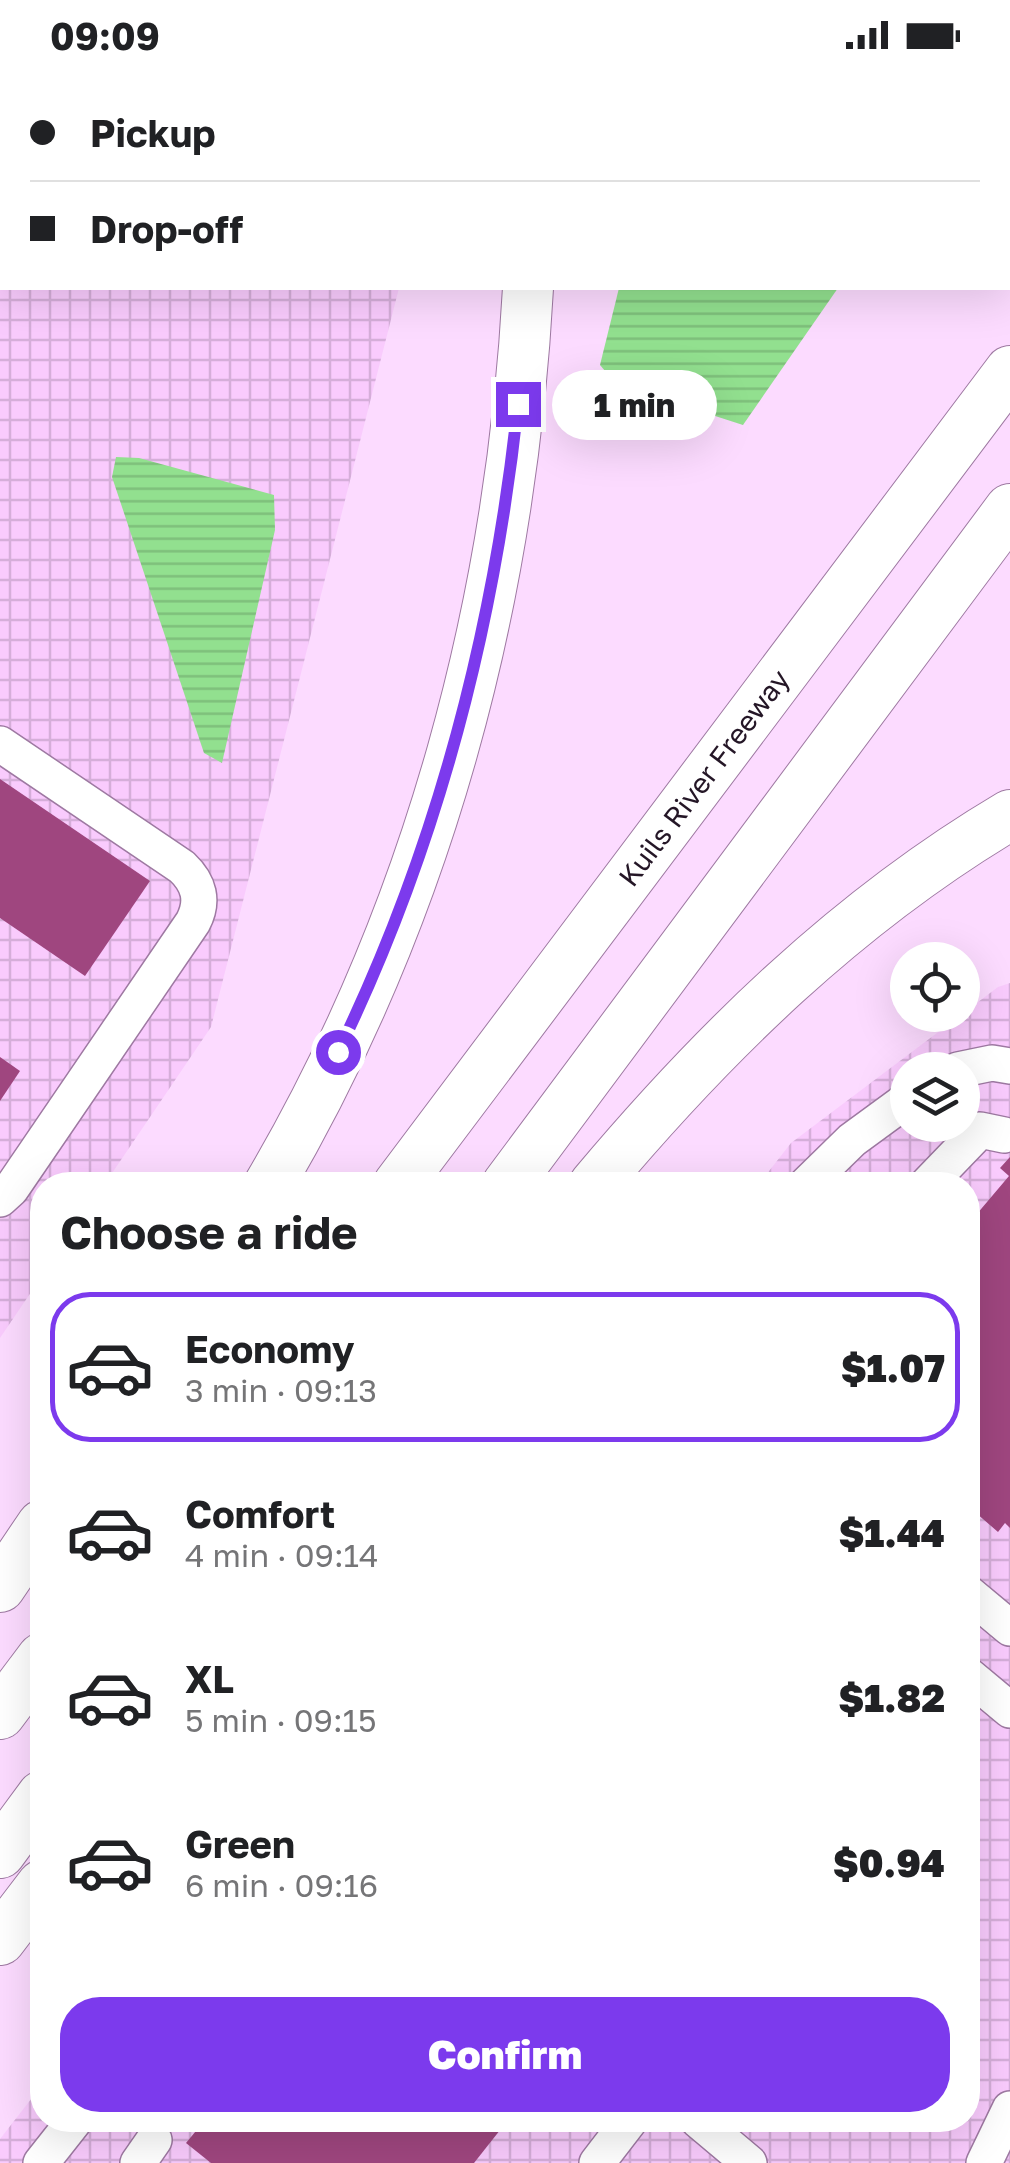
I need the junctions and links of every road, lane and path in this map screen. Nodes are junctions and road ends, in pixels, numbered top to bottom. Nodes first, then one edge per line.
1 (528, 290) edge
2 (1010, 371) edge
3 (1010, 509) edge
4 (0, 744) edge
5 (1010, 815) edge
6 (980, 1065) edge
7 (1010, 1066) edge
8 (890, 1112) edge
9 (1004, 1135) dead end
10 (275, 1172) edge
11 (408, 1172) edge
12 (517, 1172) edge
13 (605, 1172) edge
14 (819, 1172) edge
15 (940, 1172) edge
16 (0, 1200) edge
17 (30, 1543) edge
18 (0, 1587) edge
19 (980, 1604) edge
20 (1010, 1628) edge
21 (30, 1674) edge
22 (980, 1685) edge
23 (1010, 1710) edge
24 (0, 1714) edge
25 (30, 1812) edge
26 (0, 1852) edge
27 (30, 1901) edge
28 (0, 1940) edge
29 (1010, 2109) edge
30 (66, 2132) edge
31 (621, 2132) edge
32 (712, 2132) edge
33 (41, 2163) edge
34 (596, 2163) edge
35 (749, 2163) edge
36 (984, 2163) edge

1 - 10 highway
2 - 11 highway, Kuils River Freeway
3 - 12 highway
4 - 16 street
5 - 13 highway
6 - 7 street
8 - 14 street
9 - 15 street
17 - 18 highway
19 - 20 street
21 - 24 highway
22 - 23 street
25 - 26 highway
27 - 28 highway
29 - 36 street
30 - 33 street
31 - 34 street
32 - 35 street

